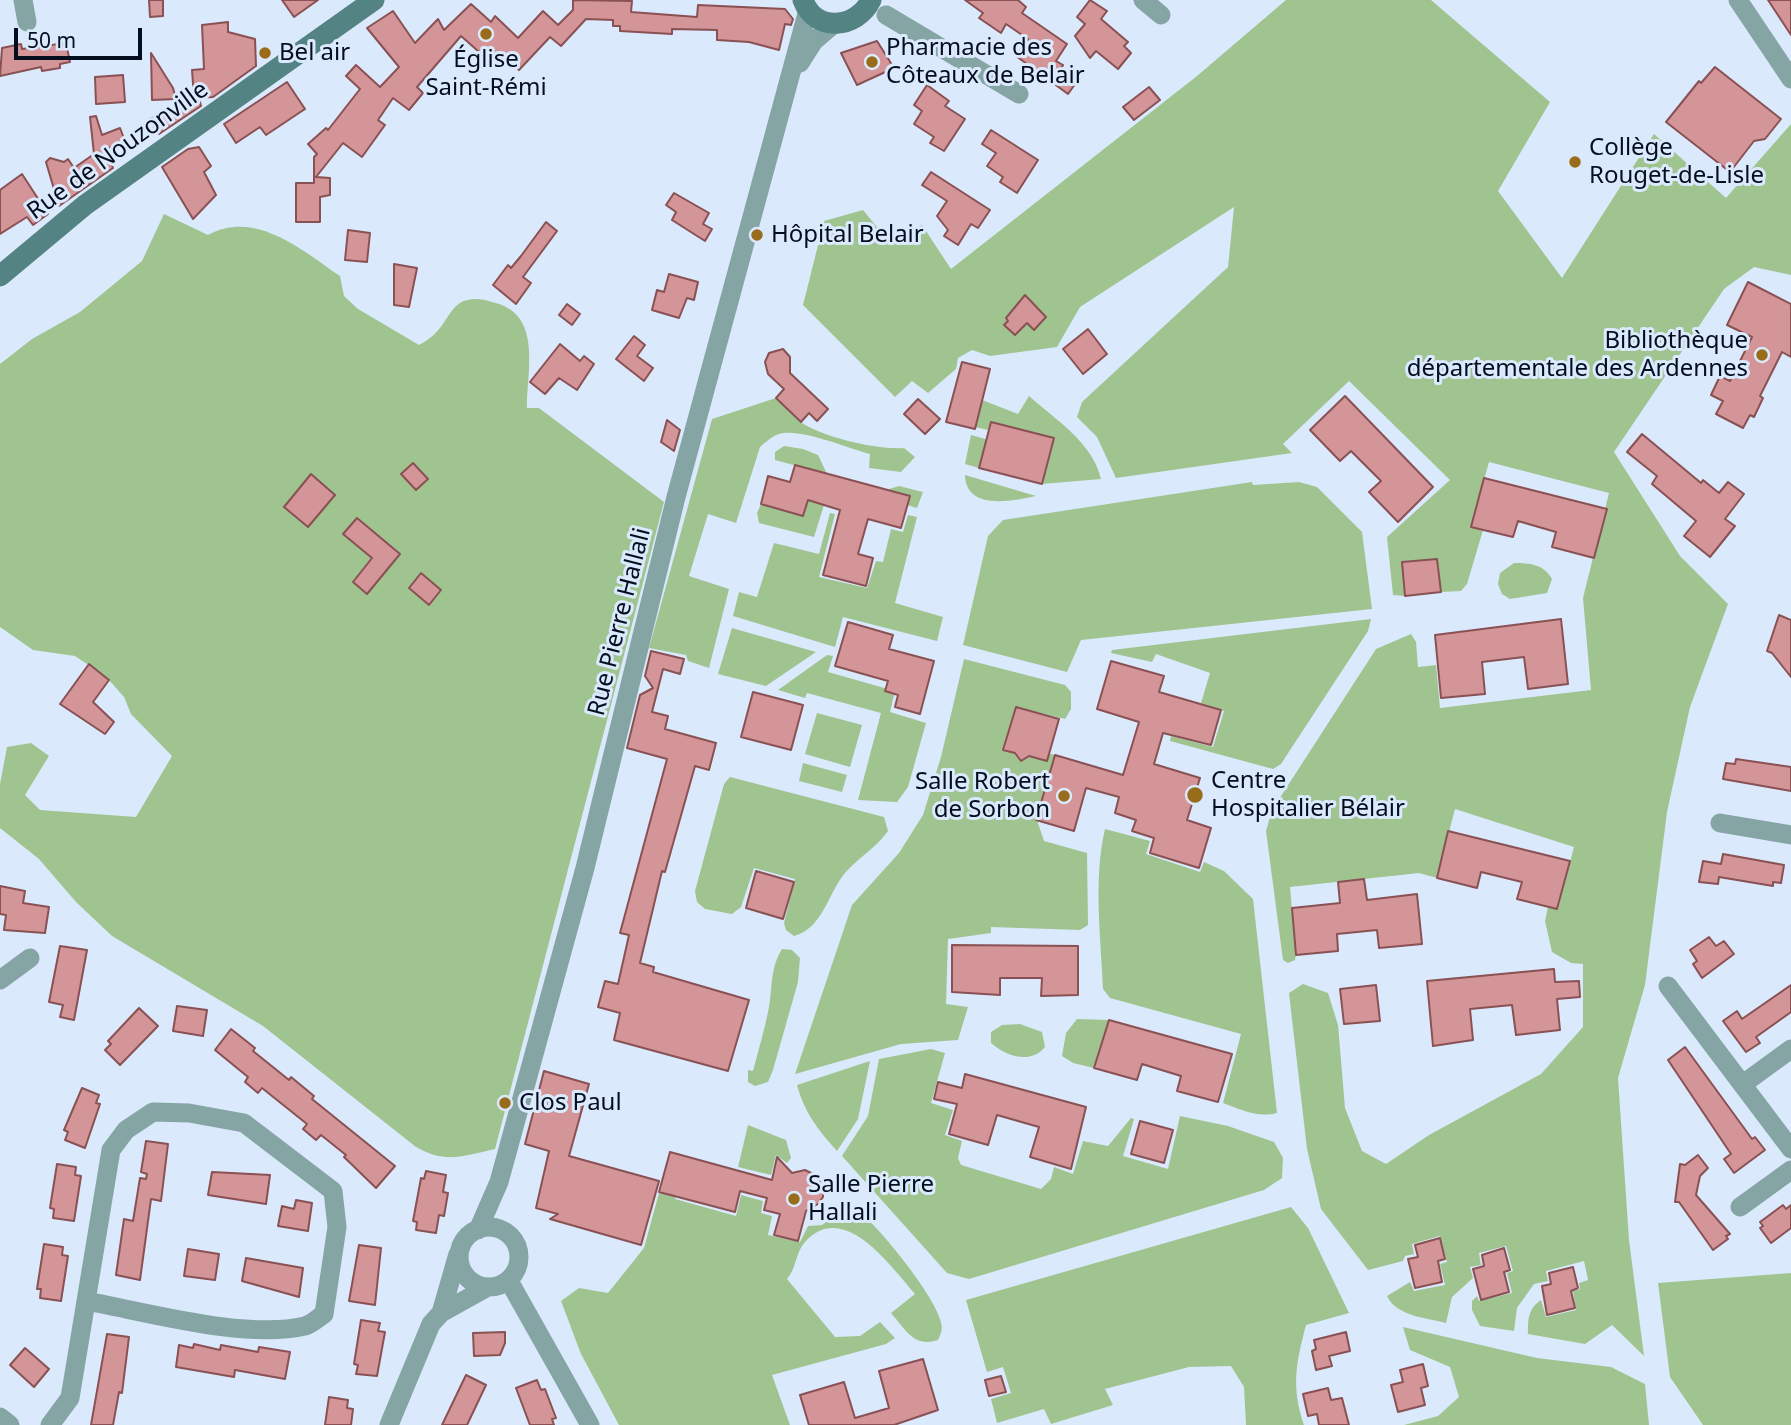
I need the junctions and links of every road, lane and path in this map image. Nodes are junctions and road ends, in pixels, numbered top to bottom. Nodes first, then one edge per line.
1 (23, 0) edge
2 (374, 0) edge
3 (1143, 0) edge
4 (1738, 0) edge
5 (800, 3) edge
6 (865, 8) edge
7 (883, 8) edge
8 (1161, 15) dead end
9 (27, 22) dead end
10 (835, 23) junction
11 (792, 75) junction
12 (1791, 79) edge
13 (1019, 94) dead end
14 (0, 276) edge
15 (1720, 823) dead end
16 (1791, 835) edge
17 (30, 958) dead end
18 (0, 980) edge
19 (1668, 986) dead end
20 (1791, 1049) edge
21 (1743, 1084) junction
22 (1791, 1149) edge
23 (1791, 1170) edge
24 (499, 1182) junction
25 (1740, 1207) dead end
26 (478, 1230) junction
27 (513, 1237) junction
28 (458, 1254) junction
29 (509, 1281) junction
30 (486, 1288) junction
31 (86, 1301) junction
32 (441, 1313) junction
33 (0, 1417) edge
34 (10, 1425) edge
35 (50, 1425) edge
36 (389, 1425) edge
37 (590, 1425) edge

1 - 9 street
2 - 14 main road, Rue de Nouzonville
3 - 8 street
4 - 12 street
5 - 10 main road
5 - 11 street, Rue Pierre Hallali
6 - 7 street
6 - 10 main road
7 - 13 street
10 - 11 street, Rue Pierre Hallali
11 - 24 street, Rue Pierre Hallali
15 - 16 street
17 - 18 street
19 - 21 street
20 - 21 street
21 - 22 street
23 - 25 street
24 - 26 street, Rue Pierre Hallali
24 - 27 street, Rue Pierre Hallali
26 - 27 street
26 - 28 street
27 - 29 street
28 - 30 street
28 - 32 street
29 - 30 street
29 - 37 street
30 - 32 street
31 - 31 street
31 - 35 street
32 - 36 street
33 - 34 street

